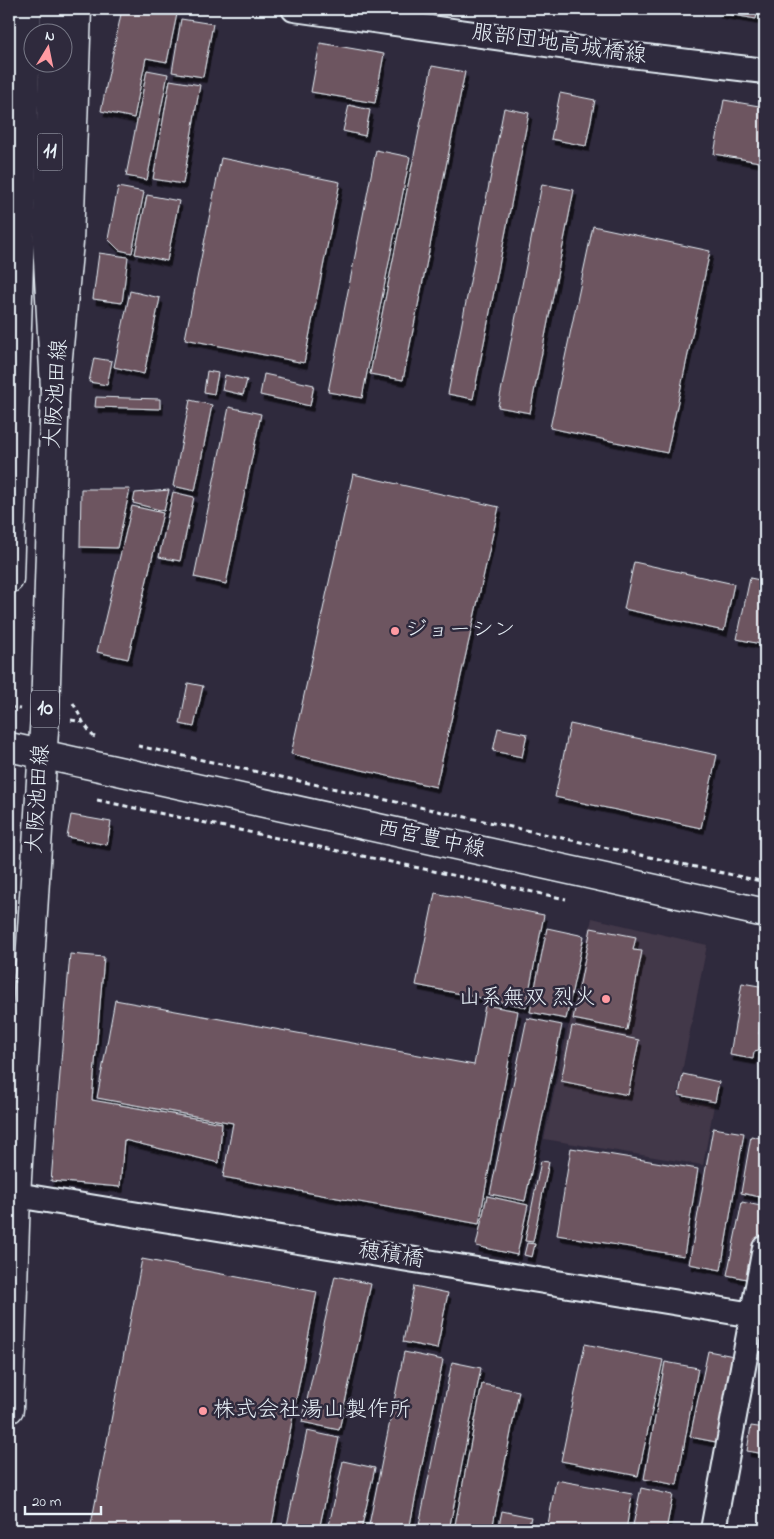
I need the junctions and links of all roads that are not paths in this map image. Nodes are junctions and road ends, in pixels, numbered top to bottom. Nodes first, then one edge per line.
1 (27, 9) edge
2 (55, 9) edge
3 (77, 9) edge
4 (294, 9) edge
5 (54, 22) edge
6 (765, 71) edge
7 (53, 72) edge
8 (55, 388) junction
9 (9, 579) edge
10 (9, 747) edge
11 (41, 754) junction
12 (765, 913) edge
13 (12, 1194) edge
14 (765, 1248) edge
15 (759, 1316) edge
16 (9, 1409) edge
17 (713, 1530) edge

1 - 9 main road, 11
2 - 5 main road
3 - 8 main road, 大阪池田線 / 10
4 - 6 street, 服部団地高城橋線
7 - 8 main road, 11
8 - 11 main road, 大阪池田線 / 10
10 - 11 main road, 西宮豊中線
11 - 12 main road, 西宮豊中線
11 - 13 main road, 大阪池田線 / 10
13 - 15 street, 穂積橋
13 - 16 main road, 大阪池田線 / 10
14 - 15 street
15 - 17 street

